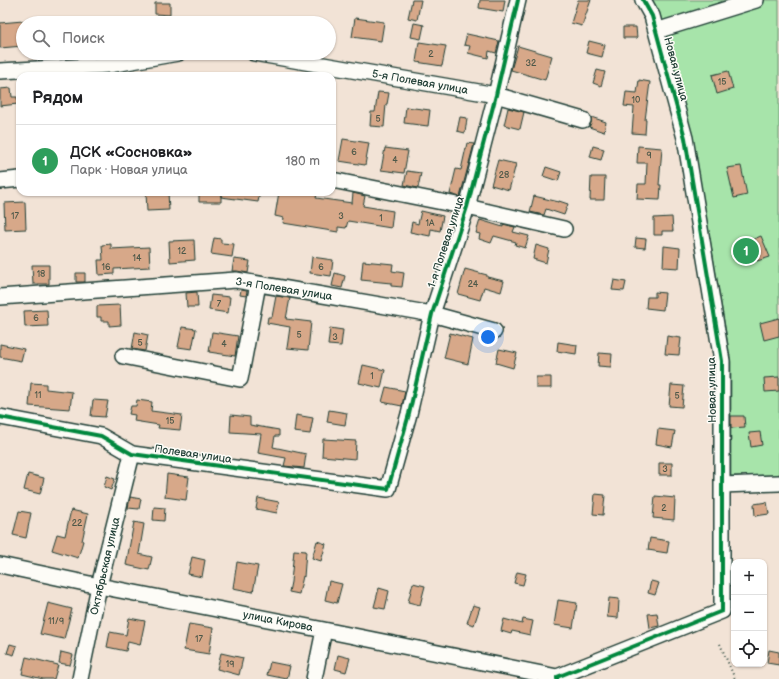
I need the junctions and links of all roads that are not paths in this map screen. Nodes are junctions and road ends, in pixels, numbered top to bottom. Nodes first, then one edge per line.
1 (518, 0) edge
2 (644, 0) edge
3 (756, 0) edge
4 (656, 31) junction
5 (138, 60) edge
6 (294, 60) edge
7 (0, 71) edge
8 (496, 95) junction
9 (583, 120) dead end
10 (16, 179) edge
11 (0, 181) edge
12 (336, 181) edge
13 (468, 207) junction
14 (564, 229) dead end
15 (258, 284) junction
16 (0, 297) edge
17 (432, 314) junction
18 (494, 331) dead end
19 (123, 356) dead end
20 (0, 417) edge
21 (132, 454) junction
22 (779, 483) edge
23 (722, 485) junction
24 (388, 489) joint
25 (0, 565) edge
26 (99, 586) junction
27 (324, 630) junction
28 (557, 678) edge
29 (80, 679) edge
30 (314, 679) edge

1 - 8 street, 1-я Полевая улица
2 - 4 street, Новая улица
3 - 4 street
4 - 23 street, Новая улица
5 - 7 street
6 - 8 street, 5-я Полевая улица
8 - 9 street, 5-я Полевая улица
8 - 13 street, 1-я Полевая улица
10 - 11 street
12 - 13 street
13 - 14 street
13 - 17 street, 1-я Полевая улица
15 - 16 street, 3-я Полевая улица
15 - 17 street, 3-я Полевая улица
15 - 19 street
17 - 18 street, 3-я Полевая улица
17 - 24 street, 1-я Полевая улица
20 - 21 street, Полевая улица
21 - 24 street, Полевая улица
21 - 26 street, Октябрьская улица
22 - 23 street
23 - 28 street, Новая улица
25 - 26 street, улица Кирова
26 - 27 street, улица Кирова
26 - 29 street, Октябрьская улица
27 - 28 street, улица Кирова
27 - 30 street

